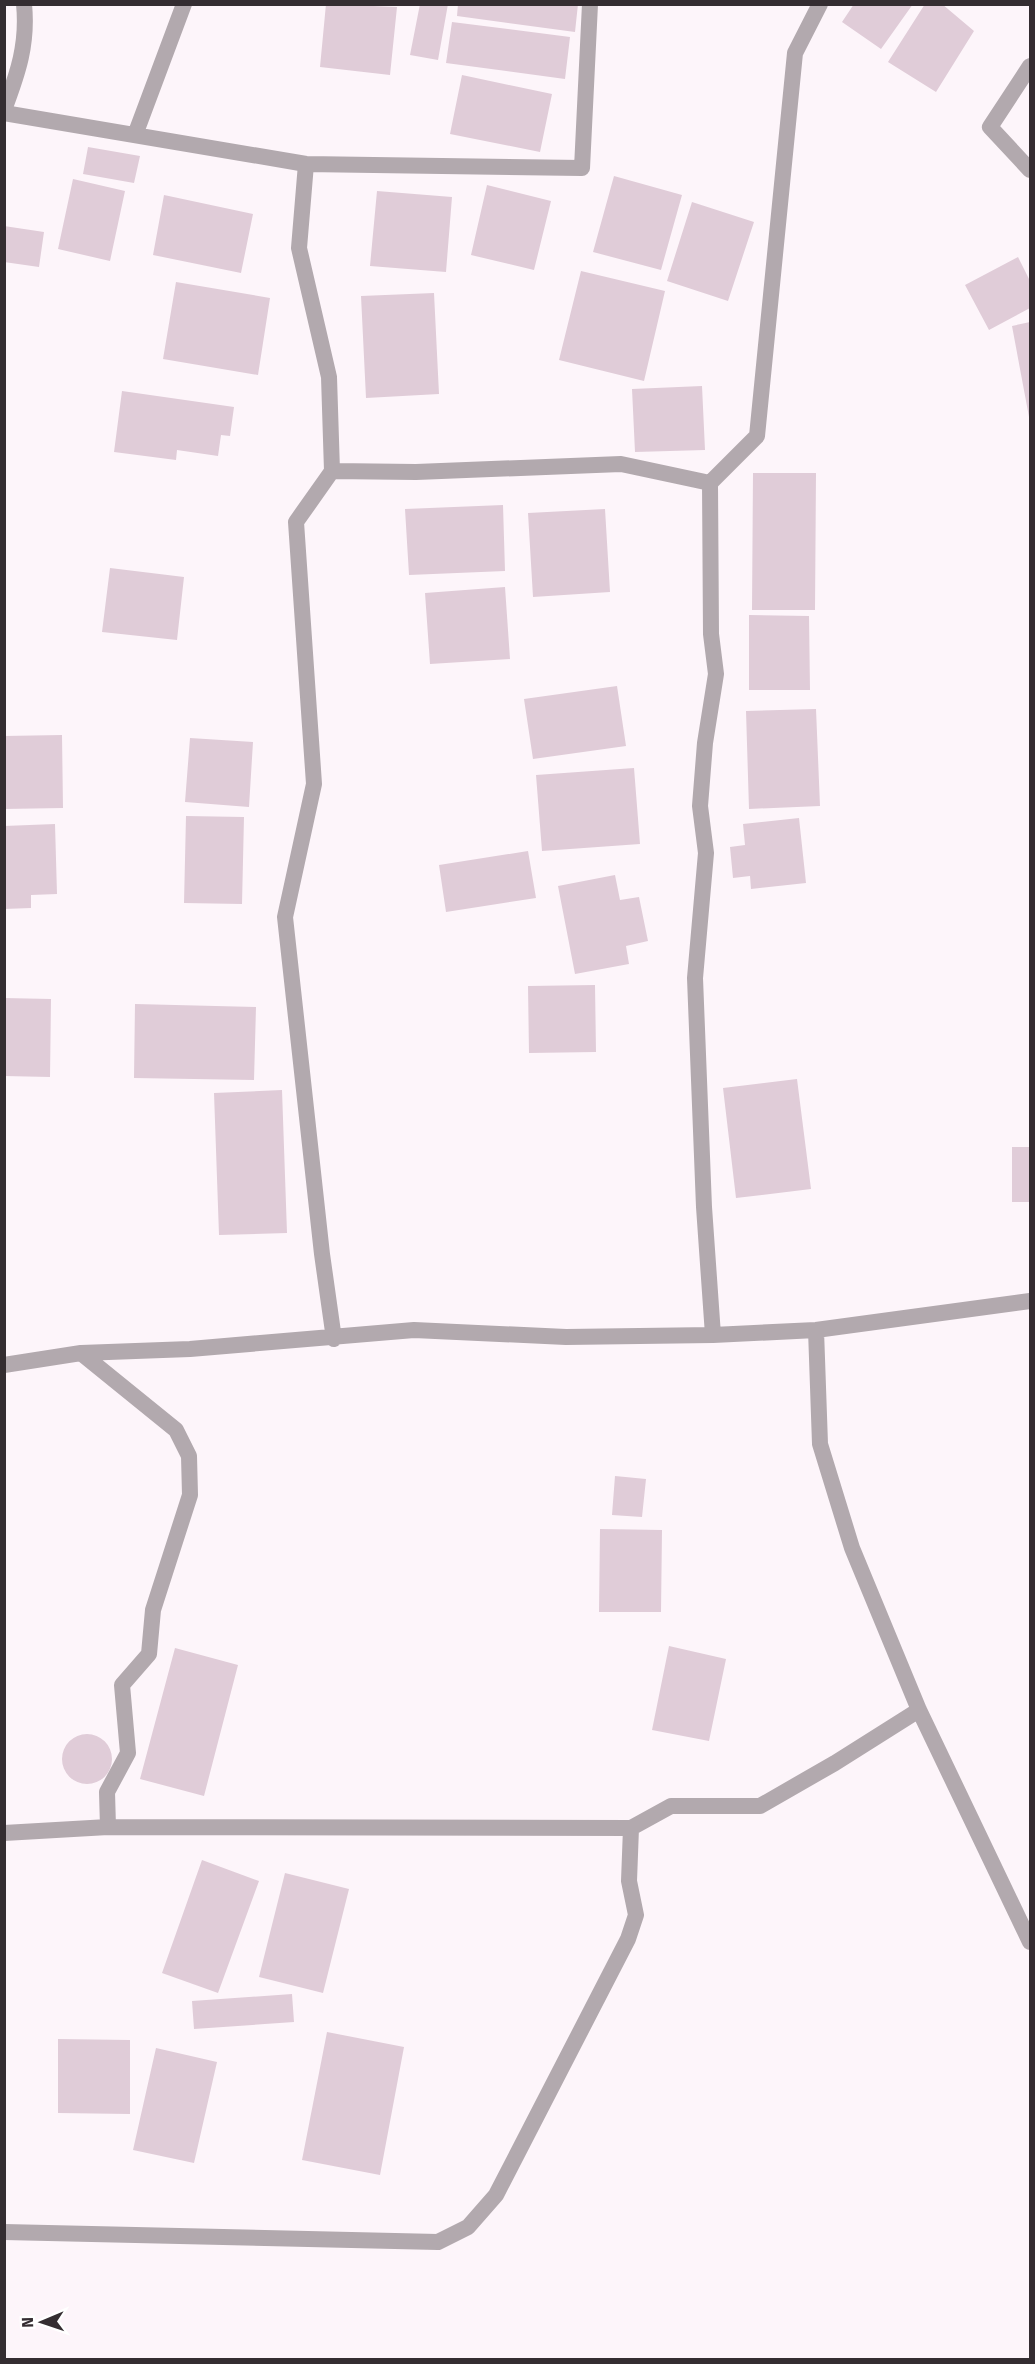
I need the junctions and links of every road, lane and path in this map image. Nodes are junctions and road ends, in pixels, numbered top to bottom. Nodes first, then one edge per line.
1 (24, 4) edge
2 (184, 4) edge
3 (590, 4) edge
4 (820, 4) edge
5 (1030, 66) edge
6 (4, 111) edge
7 (135, 135) junction
8 (306, 164) junction
9 (1030, 171) edge
10 (332, 471) junction
11 (710, 483) junction
12 (1030, 1300) edge
13 (816, 1330) junction
14 (713, 1335) junction
15 (334, 1339) junction
16 (81, 1353) junction
17 (4, 1365) edge
18 (919, 1710) junction
19 (108, 1827) junction
20 (631, 1828) junction
21 (4, 1833) edge
22 (1030, 1942) edge
23 (4, 2232) edge

1 - 6 street
2 - 7 street
3 - 8 street
4 - 11 street
5 - 9 street
6 - 7 street
7 - 8 street
8 - 10 street
10 - 11 street
10 - 15 street
11 - 14 street
12 - 13 street
13 - 14 street
13 - 18 street
14 - 15 street
15 - 16 street
16 - 17 street
16 - 19 street
18 - 20 street
18 - 22 street
19 - 20 street
19 - 21 street
20 - 23 street

